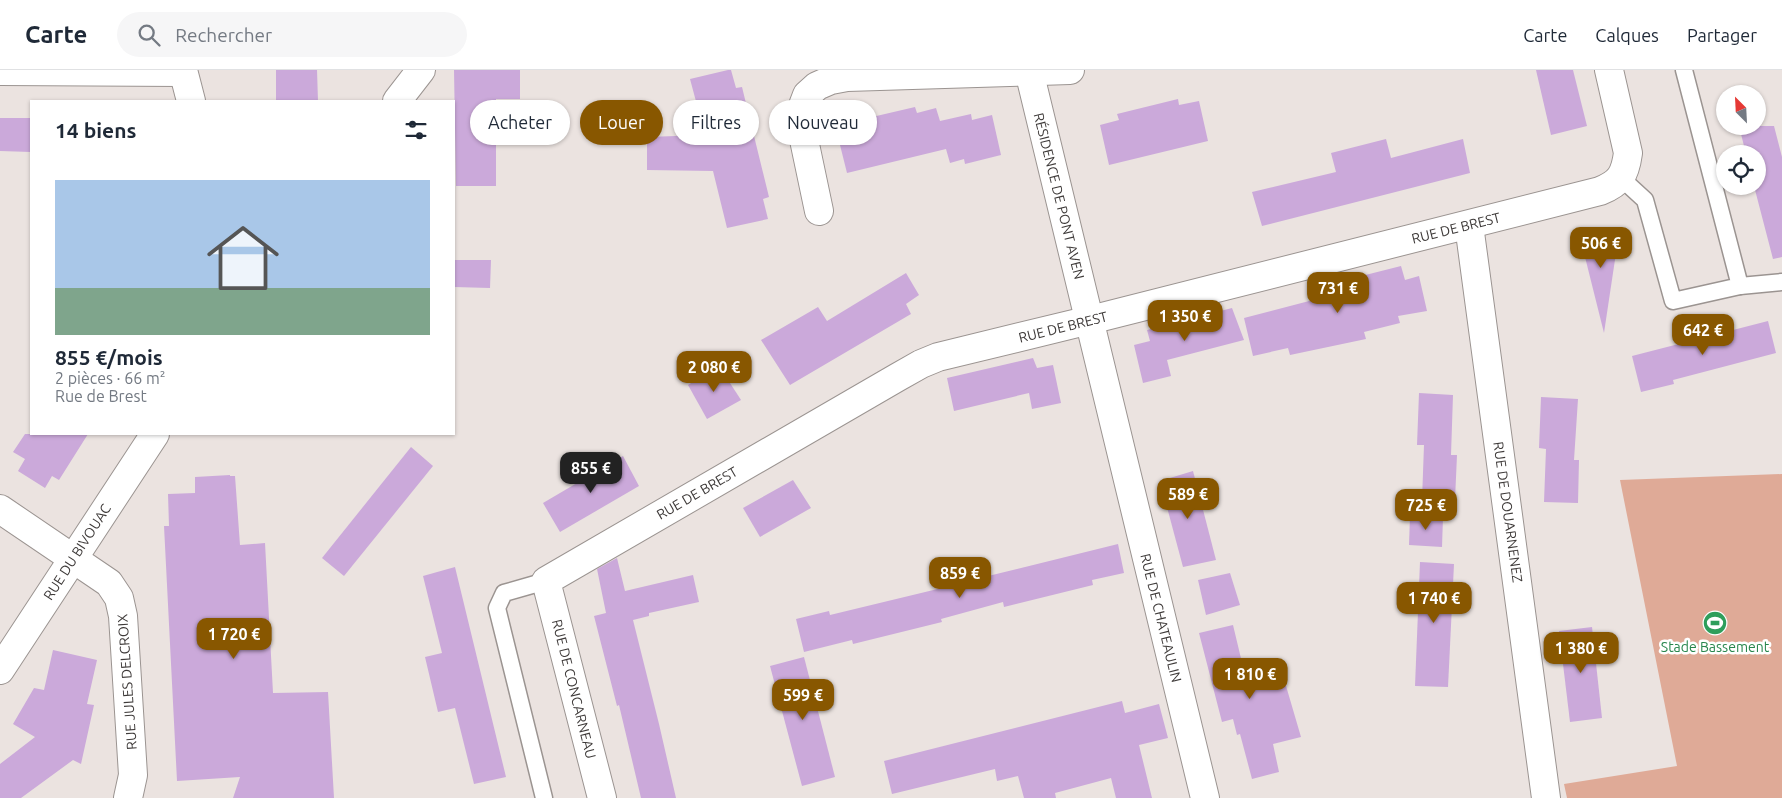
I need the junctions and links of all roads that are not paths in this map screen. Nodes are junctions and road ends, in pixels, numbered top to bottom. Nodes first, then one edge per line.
1 (421, 70) edge
2 (1070, 70) edge
3 (1609, 70) edge
4 (1684, 70) edge
5 (0, 71) edge
6 (183, 71) edge
7 (1029, 71) junction
8 (192, 100) edge
9 (398, 100) edge
10 (1621, 178) junction
11 (819, 211) dead end
12 (1469, 225) junction
13 (1782, 282) edge
14 (1740, 286) junction
15 (1090, 320) junction
16 (154, 435) edge
17 (0, 509) edge
18 (74, 558) junction
19 (546, 581) junction
20 (0, 670) edge
21 (128, 798) edge
22 (544, 798) edge
23 (602, 798) edge
24 (1205, 798) edge
25 (1546, 798) edge

1 - 9 street
2 - 7 street
3 - 10 street
4 - 14 lane
5 - 6 street
6 - 8 street
7 - 11 street
7 - 15 street, RÉSIDENCE DE PONT AVEN
10 - 12 street, RUE DE BREST
10 - 14 lane
12 - 15 street, RUE DE BREST
12 - 25 street, RUE DE DOUARNENEZ
13 - 14 lane
15 - 19 street, RUE DE BREST
15 - 24 street, RUE DE CHATEAULIN
16 - 18 street, RUE DU BIVOUAC
17 - 18 street, RUE JULES DELCROIX
18 - 20 street, RUE DU BIVOUAC
18 - 21 street, RUE JULES DELCROIX
19 - 22 lane
19 - 23 street, RUE DE CONCARNEAU

